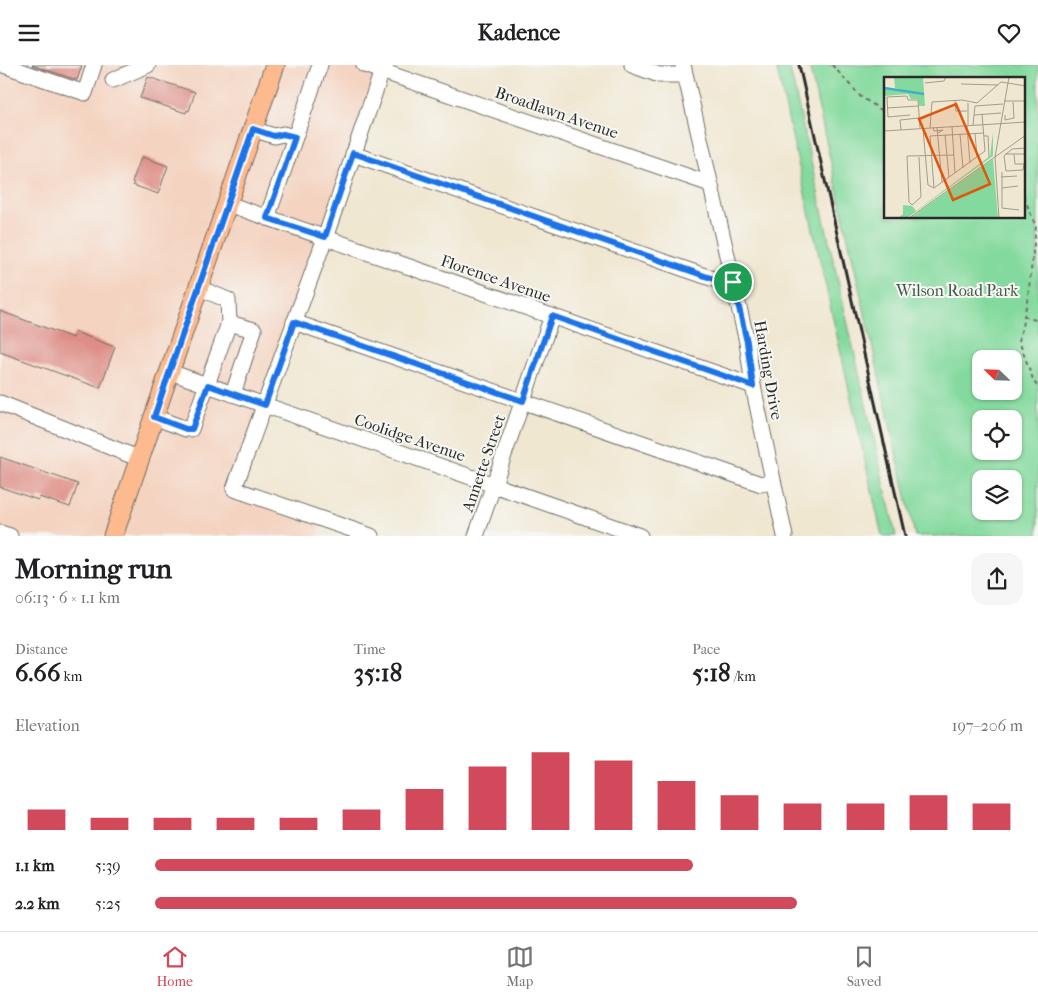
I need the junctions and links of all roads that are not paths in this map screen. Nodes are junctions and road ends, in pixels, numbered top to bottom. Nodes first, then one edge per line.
1 (3, 65) edge
2 (94, 65) edge
3 (148, 65) edge
4 (274, 65) edge
5 (320, 65) edge
6 (366, 65) edge
7 (632, 65) edge
8 (383, 68) edge
9 (684, 70) edge
10 (113, 80) dead end
11 (255, 124) junction
12 (289, 136) junction
13 (353, 153) junction
14 (710, 183) junction
15 (228, 204) junction
16 (267, 218) junction
17 (325, 237) junction
18 (733, 282) junction
19 (199, 289) junction
20 (552, 316) junction
21 (294, 322) junction
22 (230, 323) junction
23 (170, 372) junction
24 (208, 385) junction
25 (753, 386) junction
26 (233, 394) junction
27 (523, 401) junction
28 (0, 403) edge
29 (265, 405) junction
30 (154, 417) junction
31 (140, 459) junction
32 (772, 482) junction
33 (494, 485) junction
34 (0, 533) edge
35 (10, 536) edge
36 (115, 536) edge
37 (371, 536) edge
38 (476, 536) edge
39 (640, 536) edge
40 (785, 536) edge

1 - 2 street
3 - 10 street
4 - 11 main road
5 - 12 street
6 - 8 street, Broadlawn Avenue
7 - 9 street
8 - 13 street
8 - 14 street, Broadlawn Avenue
9 - 14 street, Harding Drive
11 - 12 street
11 - 15 main road
12 - 16 street
13 - 17 street
13 - 18 street
14 - 18 street, Harding Drive
15 - 16 street, Florence Avenue
15 - 19 main road
16 - 17 street, Florence Avenue
17 - 20 street, Florence Avenue
17 - 21 street
18 - 25 street, Harding Drive
19 - 22 street
19 - 23 main road
20 - 25 street, Florence Avenue
20 - 27 street, Annette Street
21 - 27 street
21 - 29 street
22 - 24 street
22 - 26 street
23 - 24 street, Coolidge Avenue
23 - 30 main road
24 - 26 street, Coolidge Avenue
24 - 30 street
25 - 32 street, Harding Drive
26 - 29 street, Coolidge Avenue
27 - 32 street
27 - 33 street, Annette Street
28 - 31 street
29 - 33 street, Coolidge Avenue
29 - 37 street
30 - 31 main road
31 - 36 main road
32 - 40 street, Harding Drive
33 - 38 street, Annette Street
33 - 39 street, Coolidge Avenue
34 - 35 street

